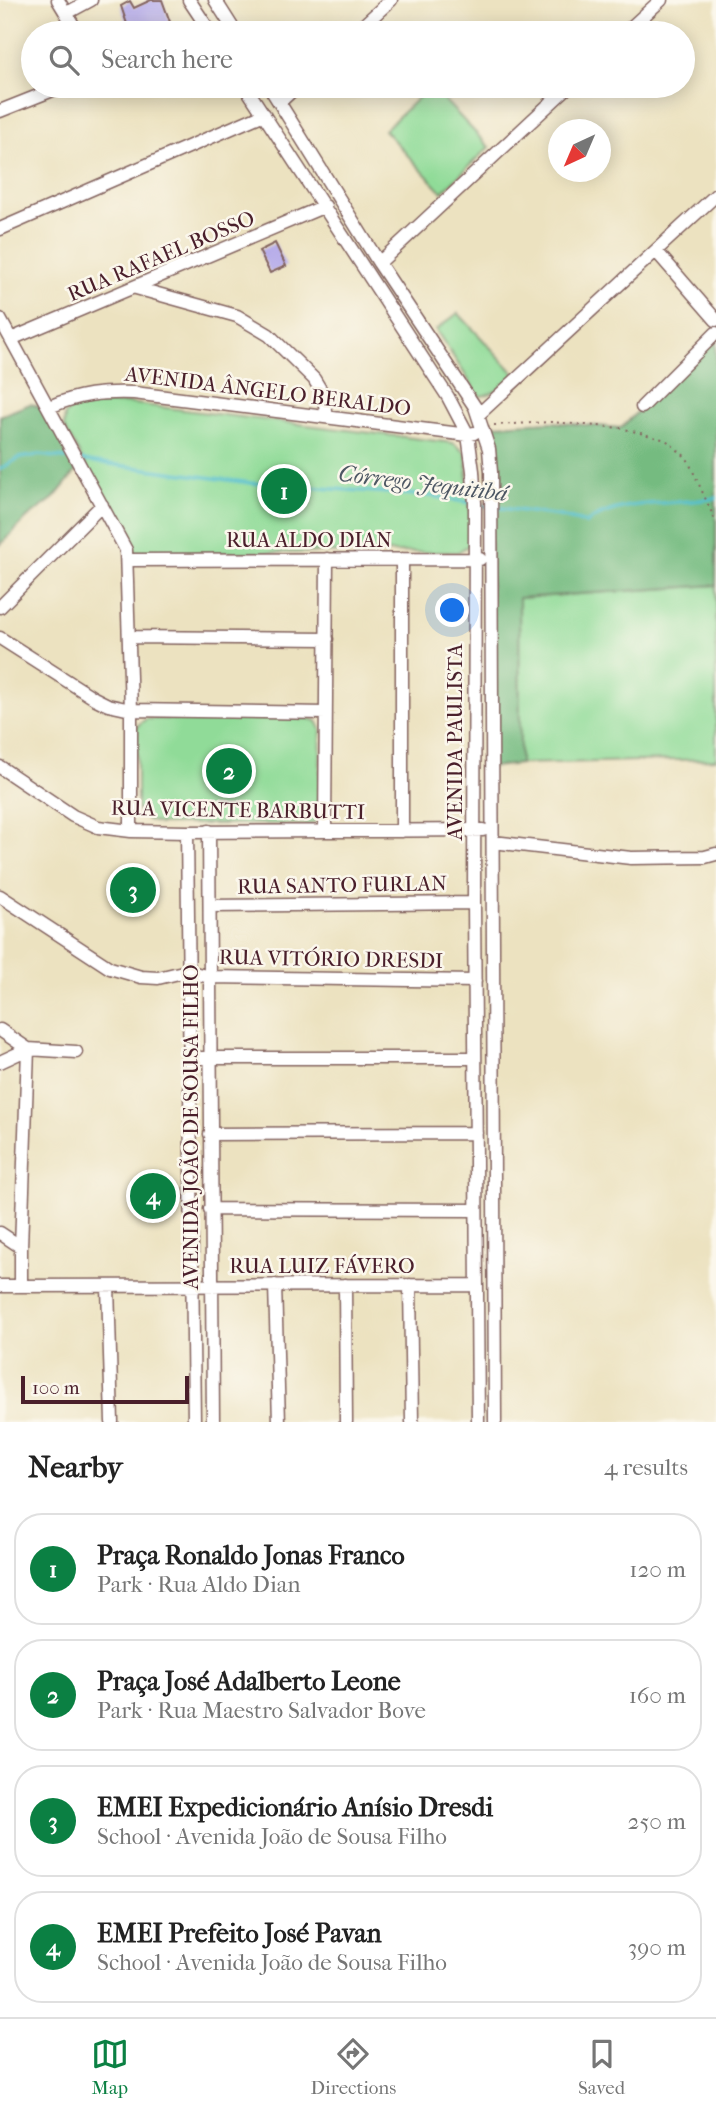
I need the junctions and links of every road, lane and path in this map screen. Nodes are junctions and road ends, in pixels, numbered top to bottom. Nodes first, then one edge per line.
1 (58, 0) edge
2 (91, 0) edge
3 (189, 0) edge
4 (215, 0) edge
5 (391, 0) edge
6 (661, 0) edge
7 (66, 13) junction
8 (71, 21) edge
9 (203, 21) edge
10 (228, 21) edge
11 (368, 21) edge
12 (638, 21) edge
13 (33, 98) edge
14 (253, 98) edge
15 (277, 98) edge
16 (284, 98) edge
17 (556, 98) edge
18 (280, 102) junction
19 (0, 111) edge
20 (264, 114) junction
21 (716, 195) edge
22 (325, 206) junction
23 (0, 229) edge
24 (656, 251) junction
25 (379, 263) junction
26 (135, 288) junction
27 (0, 319) edge
28 (716, 320) edge
29 (716, 332) edge
30 (11, 339) junction
31 (49, 407) junction
32 (642, 407) dead end
33 (478, 415) junction
34 (327, 417) junction
35 (483, 429) junction
36 (468, 435) junction
37 (102, 505) junction
38 (716, 522) edge
39 (327, 559) junction
40 (402, 559) junction
41 (474, 559) junction
42 (491, 559) junction
43 (127, 560) junction
44 (0, 607) edge
45 (129, 637) junction
46 (0, 638) edge
47 (327, 639) junction
48 (131, 710) junction
49 (326, 713) junction
50 (0, 767) edge
51 (475, 830) junction
52 (131, 831) junction
53 (209, 831) junction
54 (325, 831) junction
55 (402, 831) junction
56 (187, 832) junction
57 (493, 836) junction
58 (716, 854) edge
59 (0, 896) edge
60 (474, 903) junction
61 (209, 906) junction
62 (187, 971) junction
63 (209, 977) junction
64 (475, 981) junction
65 (0, 1030) edge
66 (28, 1049) junction
67 (76, 1052) dead end
68 (189, 1058) junction
69 (210, 1058) junction
70 (475, 1058) junction
71 (0, 1062) edge
72 (476, 1133) junction
73 (210, 1134) junction
74 (210, 1209) junction
75 (476, 1210) junction
76 (0, 1233) edge
77 (21, 1247) junction
78 (275, 1285) junction
79 (345, 1285) junction
80 (410, 1285) junction
81 (476, 1285) junction
82 (0, 1286) edge
83 (21, 1286) junction
84 (108, 1286) junction
85 (191, 1286) junction
86 (210, 1286) junction
87 (112, 1422) edge
88 (194, 1422) edge
89 (213, 1422) edge
90 (279, 1422) edge
91 (346, 1422) edge
92 (412, 1422) edge
93 (478, 1422) edge
94 (495, 1422) edge

1 - 7 street
2 - 7 street
3 - 9 street
4 - 10 street
5 - 11 street
6 - 12 street
7 - 8 street
13 - 19 street
14 - 20 street, AVENIDA PAULISTA
15 - 18 street, AVENIDA PAULISTA
16 - 18 street
17 - 25 street
18 - 25 street, AVENIDA PAULISTA
20 - 22 street, AVENIDA PAULISTA
20 - 23 street
21 - 24 street
22 - 26 street, RUA RAFAEL BOSSO
22 - 36 street, AVENIDA PAULISTA
24 - 28 street
24 - 33 street
25 - 33 street, AVENIDA PAULISTA
26 - 30 street, RUA RAFAEL BOSSO
26 - 34 street
27 - 30 street
29 - 32 street
30 - 31 street
31 - 34 street, AVENIDA ÂNGELO BERALDO
31 - 37 street
33 - 35 street, AVENIDA PAULISTA
34 - 36 street, AVENIDA ÂNGELO BERALDO
35 - 36 street, AVENIDA ÂNGELO BERALDO
35 - 38 path
35 - 42 street, AVENIDA PAULISTA
36 - 41 street, AVENIDA PAULISTA
37 - 43 street
37 - 44 street
39 - 40 street, RUA ALDO DIAN
39 - 43 street, RUA ALDO DIAN
39 - 47 street
40 - 41 street, RUA ALDO DIAN
40 - 55 street
41 - 42 street, RUA ALDO DIAN
41 - 51 street, AVENIDA PAULISTA
42 - 57 street, AVENIDA PAULISTA
43 - 45 street
45 - 47 street
45 - 48 street
46 - 48 street
47 - 49 street
48 - 49 street
48 - 52 street
49 - 54 street
50 - 52 street, RUA VICENTE BARBUTTI
51 - 55 street, RUA VICENTE BARBUTTI
51 - 57 street, RUA VICENTE BARBUTTI
51 - 60 street, AVENIDA PAULISTA
52 - 56 street, RUA VICENTE BARBUTTI
53 - 54 street, RUA VICENTE BARBUTTI
53 - 56 street, RUA VICENTE BARBUTTI
53 - 61 street, AVENIDA JOÃO DE SOUSA FILHO
54 - 55 street, RUA VICENTE BARBUTTI
56 - 62 street, AVENIDA JOÃO DE SOUSA FILHO
57 - 58 street, RUA VICENTE BARBUTTI
57 - 94 street, AVENIDA PAULISTA
59 - 62 street, RUA VITÓRIO DRESDI
60 - 61 street, RUA SANTO FURLAN
60 - 64 street, AVENIDA PAULISTA
61 - 63 street, AVENIDA JOÃO DE SOUSA FILHO
62 - 63 street, RUA VITÓRIO DRESDI
62 - 68 street, AVENIDA JOÃO DE SOUSA FILHO
63 - 64 street, RUA VITÓRIO DRESDI
63 - 69 street, AVENIDA JOÃO DE SOUSA FILHO
64 - 70 street, AVENIDA PAULISTA
65 - 66 street
66 - 67 street
66 - 71 street
66 - 77 street
68 - 69 street
68 - 85 street, AVENIDA JOÃO DE SOUSA FILHO
69 - 70 street
69 - 73 street, AVENIDA JOÃO DE SOUSA FILHO
70 - 72 street, AVENIDA PAULISTA
72 - 73 street
72 - 75 street, AVENIDA PAULISTA
73 - 74 street, AVENIDA JOÃO DE SOUSA FILHO
74 - 75 street
74 - 86 street, AVENIDA JOÃO DE SOUSA FILHO
75 - 81 street, AVENIDA PAULISTA
76 - 77 street
77 - 83 street
78 - 79 street, RUA LUIZ FÁVERO
78 - 86 street, RUA LUIZ FÁVERO
78 - 90 street
79 - 80 street, RUA LUIZ FÁVERO
79 - 91 street
80 - 81 street, RUA LUIZ FÁVERO
80 - 92 street
81 - 93 street, AVENIDA PAULISTA
82 - 83 street, RUA LUIZ FÁVERO
83 - 84 street, RUA LUIZ FÁVERO
84 - 85 street, RUA LUIZ FÁVERO
84 - 87 street
85 - 86 street, RUA LUIZ FÁVERO
85 - 88 street, AVENIDA JOÃO DE SOUSA FILHO
86 - 89 street, AVENIDA JOÃO DE SOUSA FILHO

